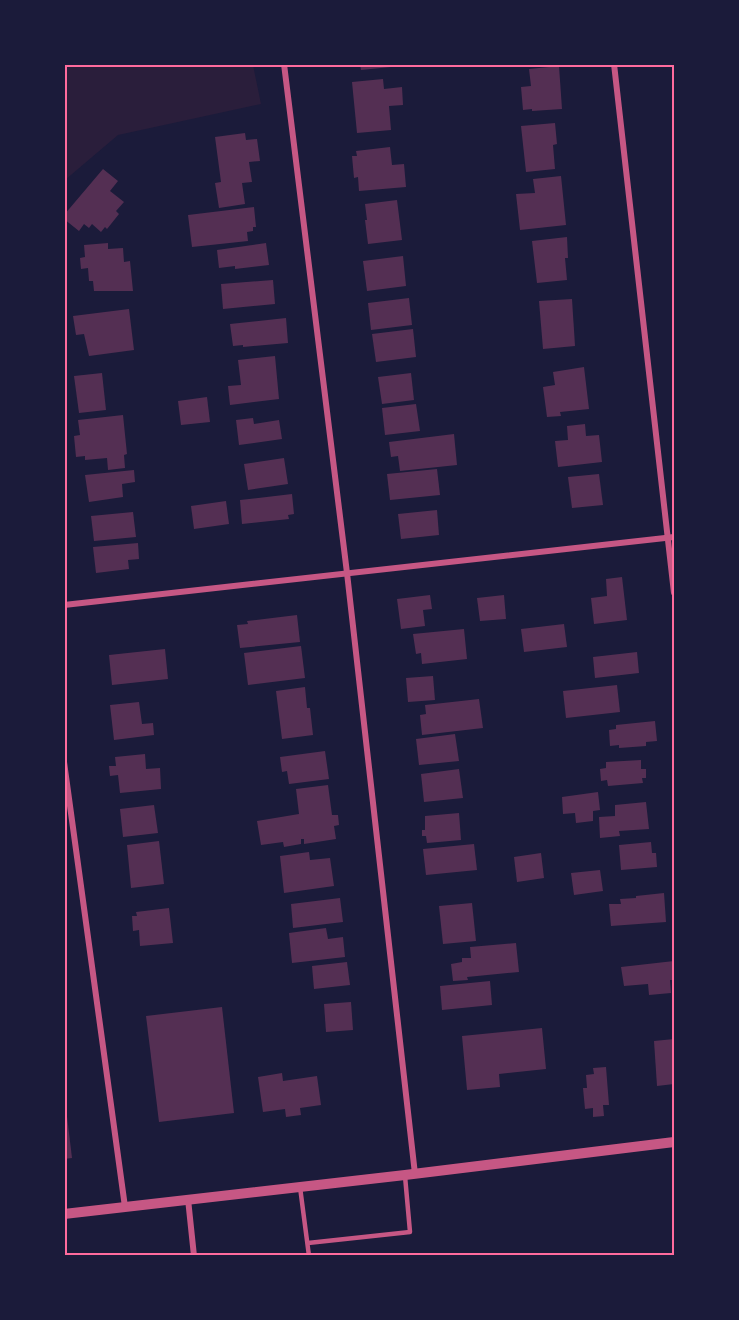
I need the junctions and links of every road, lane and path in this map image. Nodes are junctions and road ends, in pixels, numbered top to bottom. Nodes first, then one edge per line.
1 (284, 64) edge
2 (614, 64) edge
3 (672, 537) edge
4 (347, 573) junction
5 (675, 593) edge
6 (64, 605) edge
7 (64, 762) edge
8 (675, 1142) edge
9 (410, 1174) junction
10 (300, 1187) junction
11 (188, 1199) junction
12 (125, 1207) junction
13 (64, 1214) edge
14 (308, 1243) junction
15 (194, 1256) edge
16 (309, 1256) edge

1 - 4 street
2 - 3 street
3 - 4 street
3 - 5 street
4 - 6 street
4 - 9 street
7 - 12 street
8 - 9 street
9 - 10 street
9 - 14 lane
10 - 11 street
10 - 14 lane
11 - 12 street
11 - 15 street
12 - 13 street
14 - 16 lane

